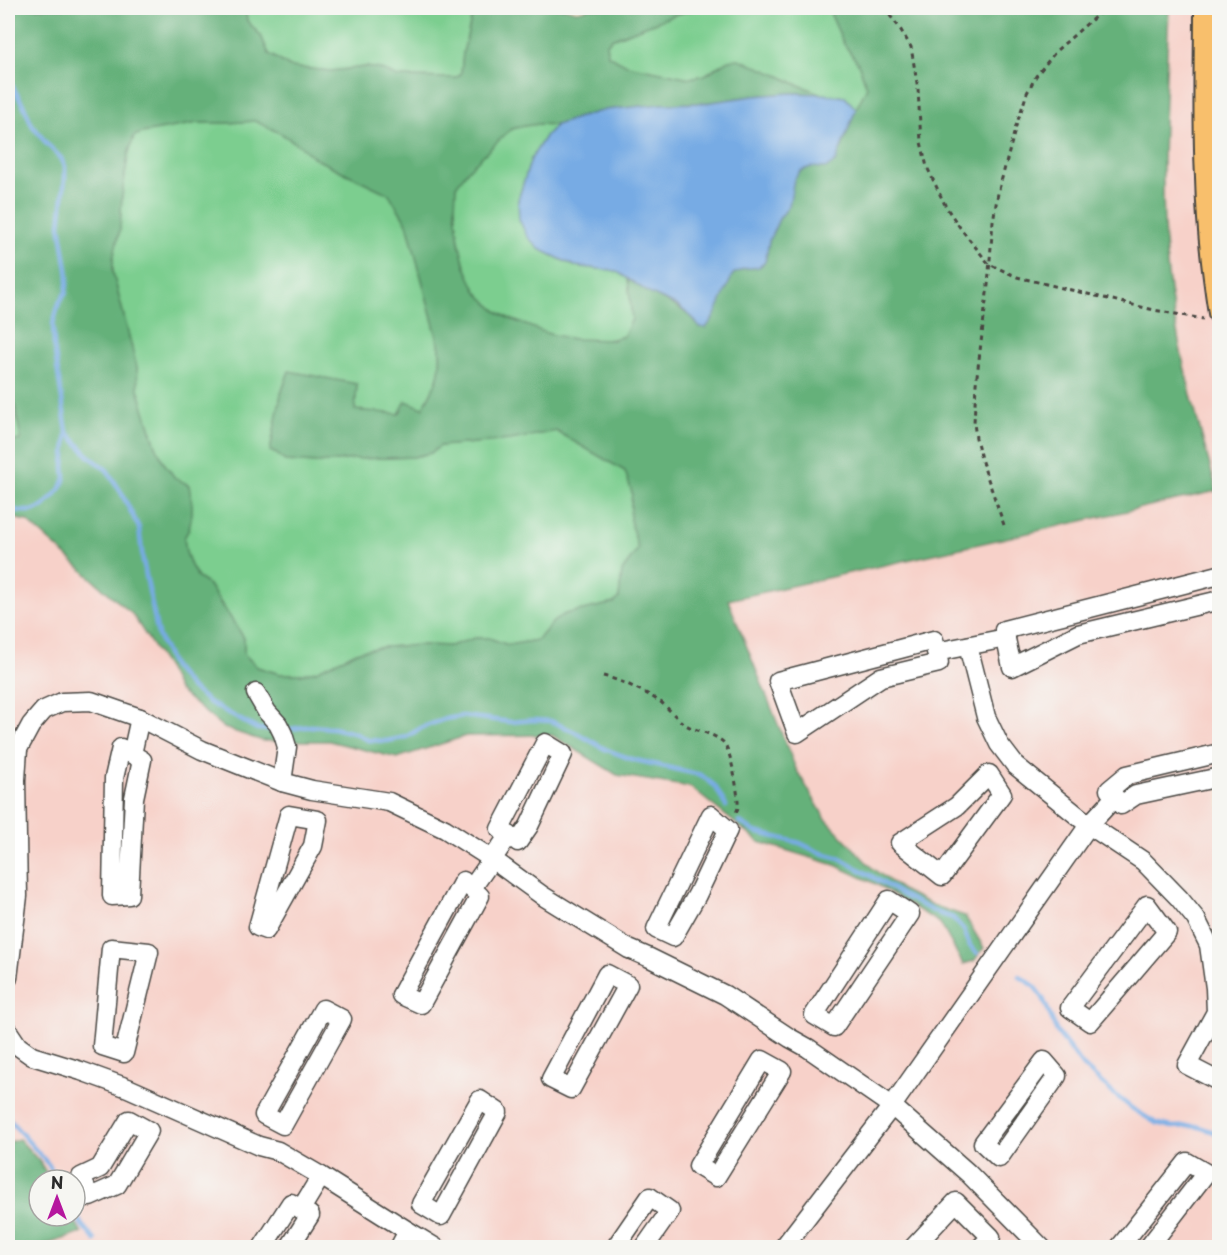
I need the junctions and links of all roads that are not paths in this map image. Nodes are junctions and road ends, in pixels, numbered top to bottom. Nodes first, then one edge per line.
1 (1206, 8) edge
2 (1215, 317) edge
3 (1220, 579) edge
4 (1220, 600) edge
5 (1006, 638) junction
6 (968, 646) junction
7 (936, 652) junction
8 (256, 693) dead end
9 (140, 718) junction
10 (1220, 753) edge
11 (132, 754) junction
12 (1015, 765) junction
13 (1220, 777) edge
14 (282, 782) junction
15 (995, 783) junction
16 (312, 790) junction
17 (1115, 797) junction
18 (304, 818) junction
19 (1089, 825) junction
20 (728, 830) road end
21 (508, 835) junction
22 (492, 859) junction
23 (472, 888) junction
24 (1179, 898) junction
25 (1156, 918) junction
26 (11, 920) edge
27 (1214, 944) edge
28 (629, 949) junction
29 (650, 958) junction
30 (8, 978) edge
31 (617, 979) junction
32 (825, 1022) junction
33 (8, 1031) edge
34 (790, 1038) junction
35 (808, 1048) junction
36 (113, 1049) junction
37 (773, 1066) junction
38 (104, 1079) junction
39 (1220, 1082) edge
40 (1220, 1087) edge
41 (1220, 1094) edge
42 (151, 1098) junction
43 (892, 1106) junction
44 (273, 1120) junction
45 (139, 1125) dead end
46 (260, 1146) junction
47 (991, 1150) junction
48 (968, 1173) junction
49 (321, 1176) junction
50 (994, 1199) junction
51 (301, 1209) junction
52 (431, 1210) junction
53 (973, 1218) junction
54 (411, 1233) junction
55 (1038, 1245) edge
56 (786, 1247) edge
57 (262, 1248) edge
58 (289, 1248) edge
59 (399, 1248) edge
60 (436, 1248) edge
61 (615, 1248) edge
62 (644, 1248) edge
63 (912, 1248) edge
64 (980, 1248) edge
65 (1119, 1248) edge
66 (1148, 1248) edge

1 - 2 main road
3 - 5 street
4 - 5 street
5 - 6 street
6 - 7 street
6 - 12 street
7 - 7 street
8 - 14 street
9 - 11 street
9 - 14 street
9 - 26 street
10 - 17 street
11 - 11 street
12 - 15 street
12 - 19 street
13 - 17 street
14 - 16 street
15 - 15 street
16 - 18 street
16 - 22 street
17 - 19 street
18 - 18 street
19 - 24 street
19 - 43 street
20 - 29 street
21 - 21 street
21 - 22 street
22 - 23 street
22 - 28 street
23 - 23 street
24 - 25 street
24 - 27 street
25 - 25 street
26 - 30 street
27 - 39 street
28 - 29 street
28 - 31 street
29 - 34 street
31 - 31 street
32 - 32 street
32 - 35 street
33 - 38 street
34 - 35 street
34 - 37 street
35 - 43 street
36 - 36 street
36 - 38 street
37 - 37 street
38 - 42 street
40 - 41 street
42 - 45 street
42 - 46 street
43 - 48 street
43 - 56 street
44 - 44 street
44 - 46 street
46 - 49 street
47 - 47 street
47 - 48 street
48 - 50 street
49 - 51 street
49 - 54 street
50 - 53 street
50 - 55 street
51 - 57 street
51 - 58 street
52 - 52 street
52 - 54 street
53 - 63 street
53 - 64 street
54 - 59 street
54 - 60 street
61 - 62 street
65 - 66 street

